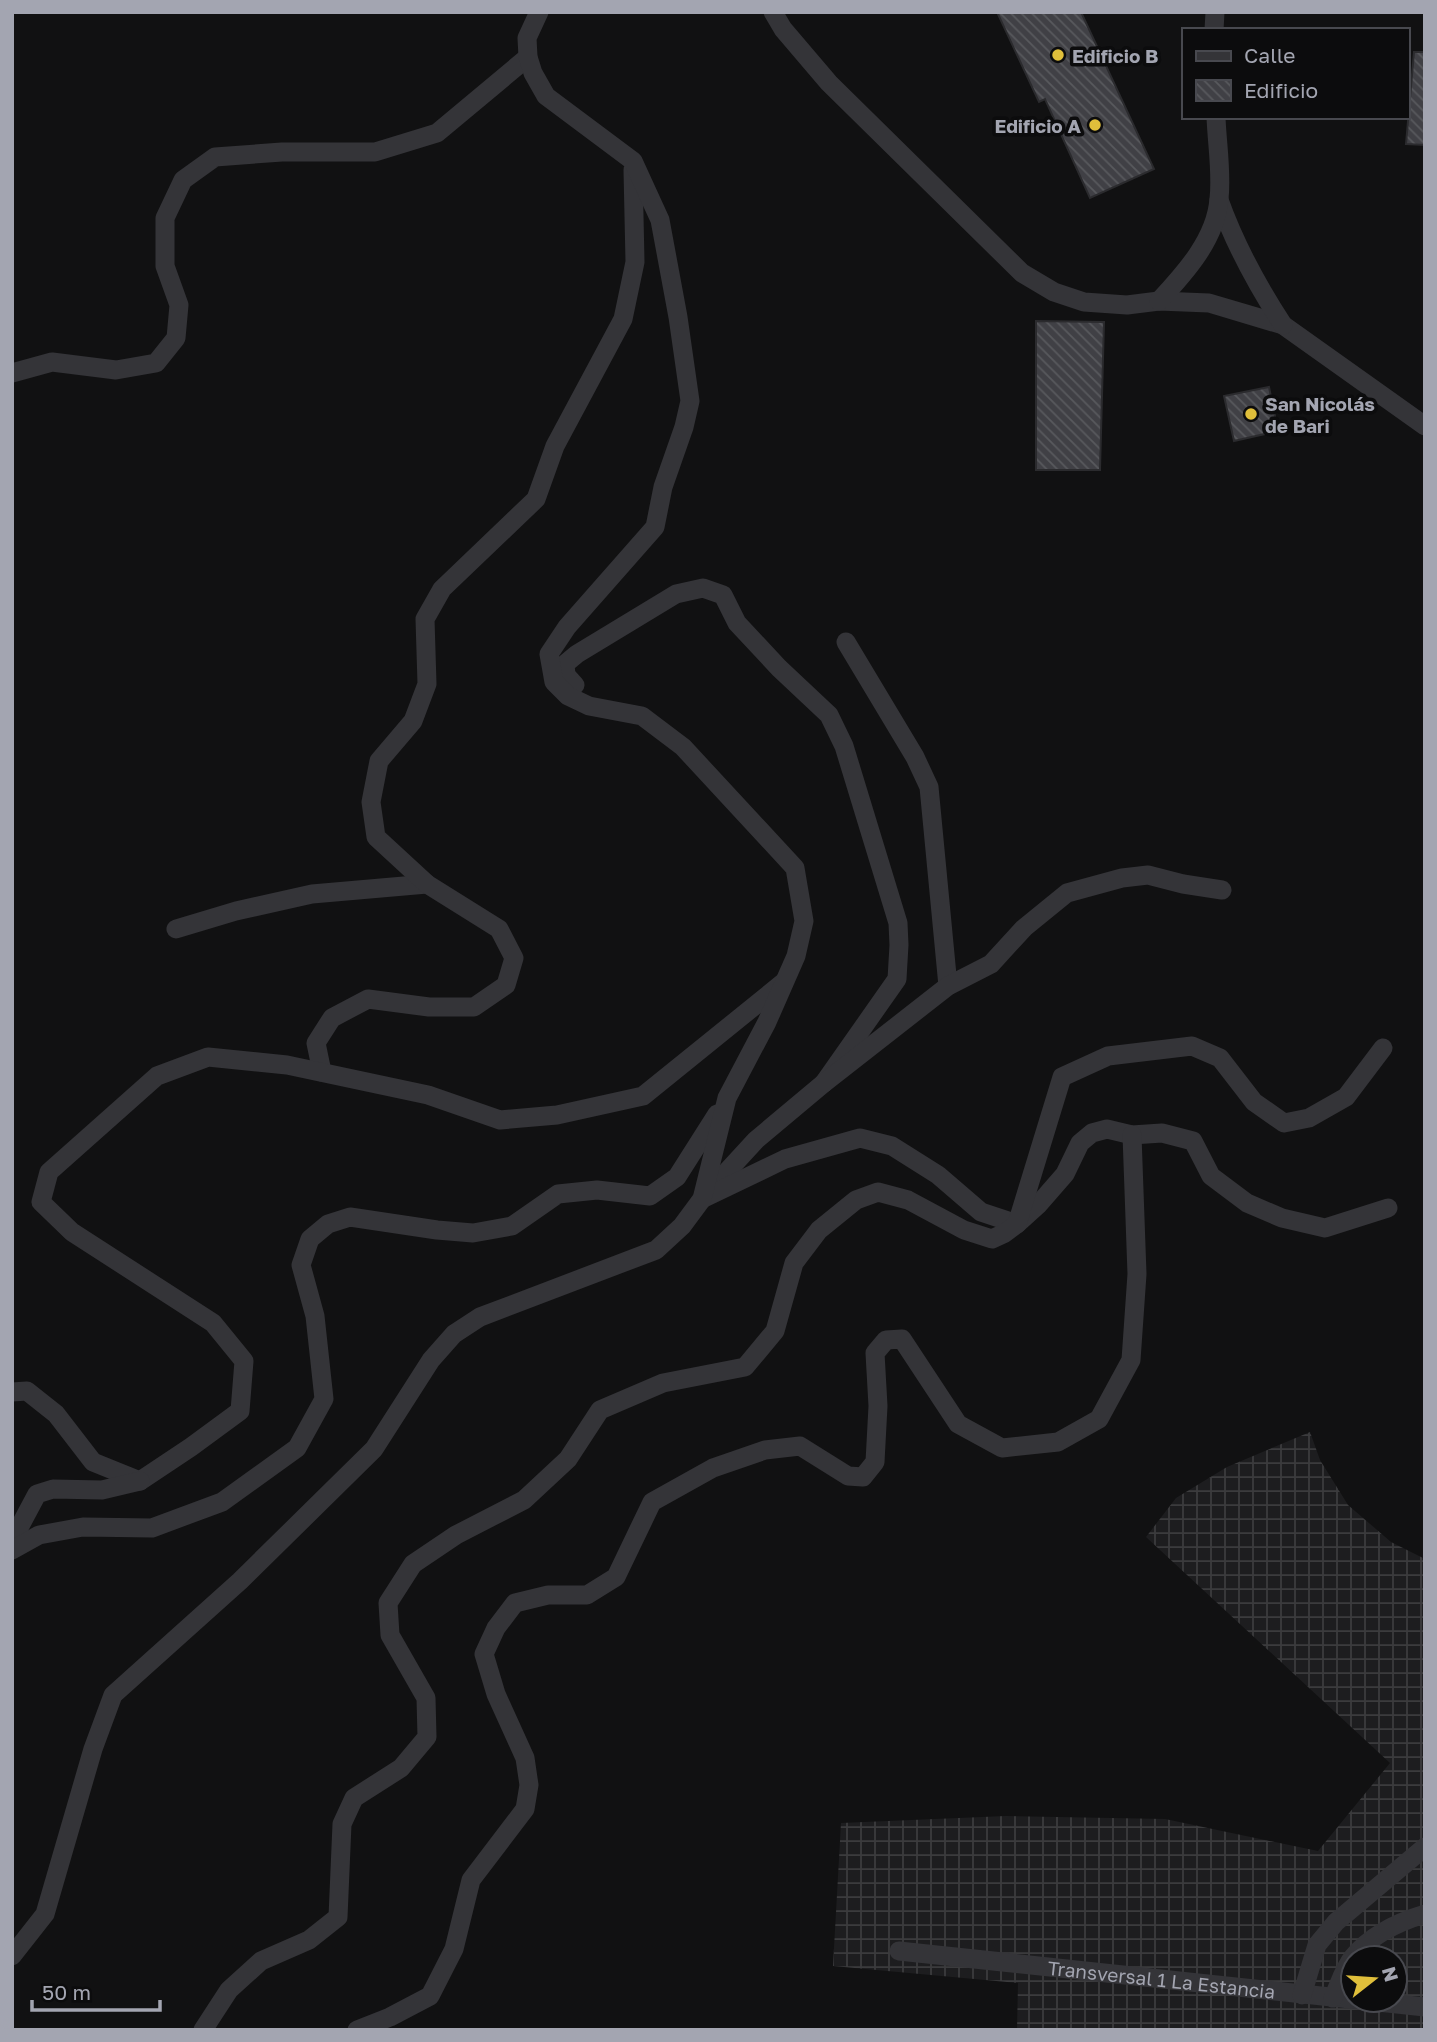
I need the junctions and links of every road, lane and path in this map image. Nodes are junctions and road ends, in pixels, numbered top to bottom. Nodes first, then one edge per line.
1 (539, 12) edge
2 (773, 12) edge
3 (528, 57) junction
4 (1216, 119) edge
5 (633, 162) junction
6 (1219, 200) junction
7 (1159, 301) junction
8 (1283, 325) junction
9 (12, 373) edge
10 (1425, 426) edge
11 (846, 642) dead end
12 (575, 685) dead end
13 (427, 884) junction
14 (1222, 890) dead end
15 (176, 929) dead end
16 (786, 981) junction
17 (948, 986) junction
18 (1382, 1048) dead end
19 (322, 1072) junction
20 (824, 1083) junction
21 (727, 1098) junction
22 (1132, 1135) junction
23 (702, 1199) junction
24 (1388, 1209) dead end
25 (1017, 1224) junction
26 (12, 1392) edge
27 (140, 1481) junction
28 (12, 1541) edge
29 (12, 1550) edge
30 (1425, 1847) edge
31 (1425, 1913) edge
32 (900, 1951) dead end
33 (12, 1956) edge
34 (1301, 1995) junction
35 (1333, 1998) junction
36 (1425, 2007) edge
37 (203, 2030) edge
38 (357, 2030) edge

1 - 3 street
2 - 7 street
3 - 5 street
3 - 9 street
4 - 6 street
5 - 13 street
5 - 16 street
6 - 7 street
6 - 8 street
7 - 8 street
8 - 10 street
11 - 17 street
12 - 20 street
13 - 15 street
13 - 19 street
14 - 17 street
16 - 19 street
16 - 21 street
17 - 20 street
18 - 25 street
19 - 27 street
20 - 23 street
21 - 23 street
21 - 29 street
22 - 24 street
22 - 25 street
22 - 38 street
23 - 25 street
23 - 33 street
25 - 37 street
26 - 27 street
27 - 28 street
30 - 34 street
31 - 35 street
32 - 34 street, Transversal 1 La Estancia
34 - 35 street, Transversal 1 La Estancia
35 - 36 street, Transversal 1 La Estancia

